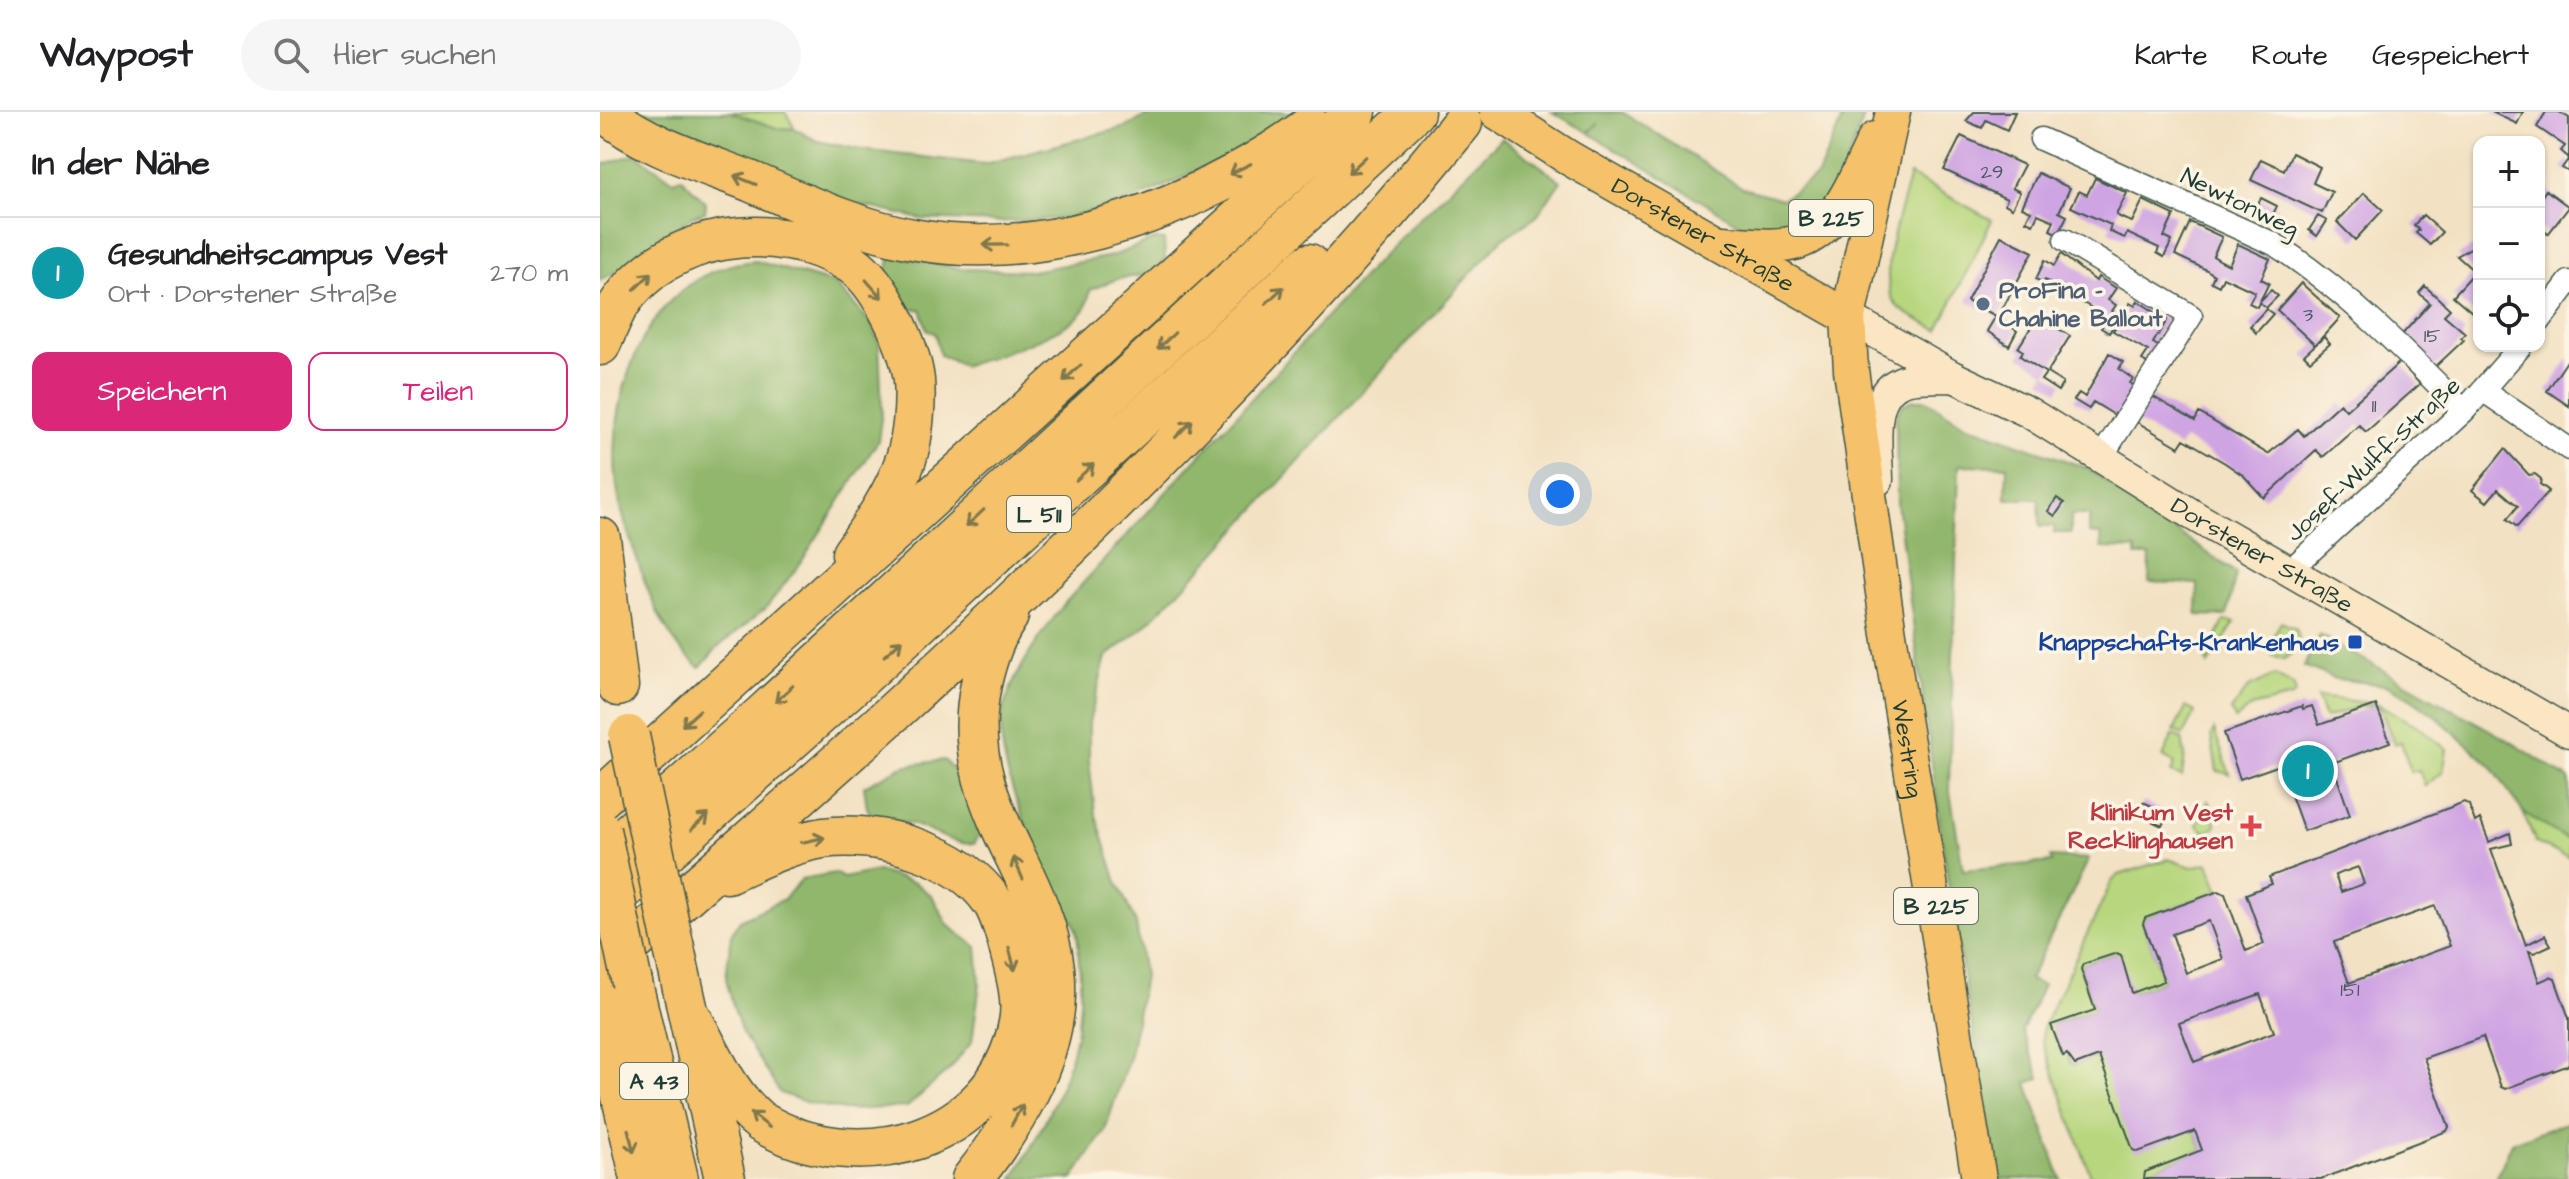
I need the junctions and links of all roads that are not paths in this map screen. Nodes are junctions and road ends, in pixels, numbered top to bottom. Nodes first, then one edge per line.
1 (605, 112) edge
2 (1329, 112) edge
3 (1356, 112) edge
4 (1414, 112) edge
5 (1891, 112) edge
6 (1478, 116) edge
7 (2041, 139) dead end
8 (2065, 240) dead end
9 (1719, 243) junction
10 (2569, 282) edge
11 (2545, 314) edge
12 (1848, 317) junction
13 (600, 345) edge
14 (2516, 352) edge
15 (1954, 377) junction
16 (2484, 391) junction
17 (2464, 411) junction
18 (2569, 449) edge
19 (2102, 456) junction
20 (600, 538) edge
21 (1070, 545) junction
22 (1878, 559) junction
23 (2288, 572) junction
24 (600, 610) edge
25 (812, 610) junction
26 (618, 686) junction
27 (2569, 732) edge
28 (600, 799) edge
29 (600, 830) edge
30 (600, 859) edge
31 (689, 891) junction
32 (600, 911) edge
33 (608, 992) edge
34 (688, 1012) junction
35 (641, 1179) edge
36 (678, 1179) edge
37 (725, 1179) edge
38 (972, 1179) edge
39 (1979, 1179) edge

2 -> 1 highway
3 -> 25 highway
4 -> 30 highway, L 511
5 - 9 main road, B 225
5 - 12 main road, Westring
6 - 9 main road, Dorstener Straße / B 225
21 -> 6 highway
32 -> 6 highway, L 511
7 - 17 street, Newtonweg
8 - 19 street
9 - 12 main road, Dorstener Straße / B 225
10 - 11 street
12 - 15 main road, Dorstener Straße
12 - 22 main road, Westring / B 225
13 -> 25 highway
14 - 16 street, Josef-Wulff-Straße
15 - 19 main road, Dorstener Straße
15 - 22 main road, Dorstener Straße
16 - 17 street, Josef-Wulff-Straße
16 - 18 street
17 - 23 street, Josef-Wulff-Straße
19 - 23 main road, Dorstener Straße
20 - 26 highway
21 - 31 highway
38 -> 21 highway
22 - 39 main road, Westring / B 225
23 - 27 main road, Dorstener Straße
24 - 26 highway
25 -> 28 highway
26 - 34 highway, bridge
29 - 33 highway, A 43, bridge
31 - 33 highway
31 -> 34 highway
33 -> 35 highway, A 43
33 - 36 highway, A 43
34 - 37 highway

